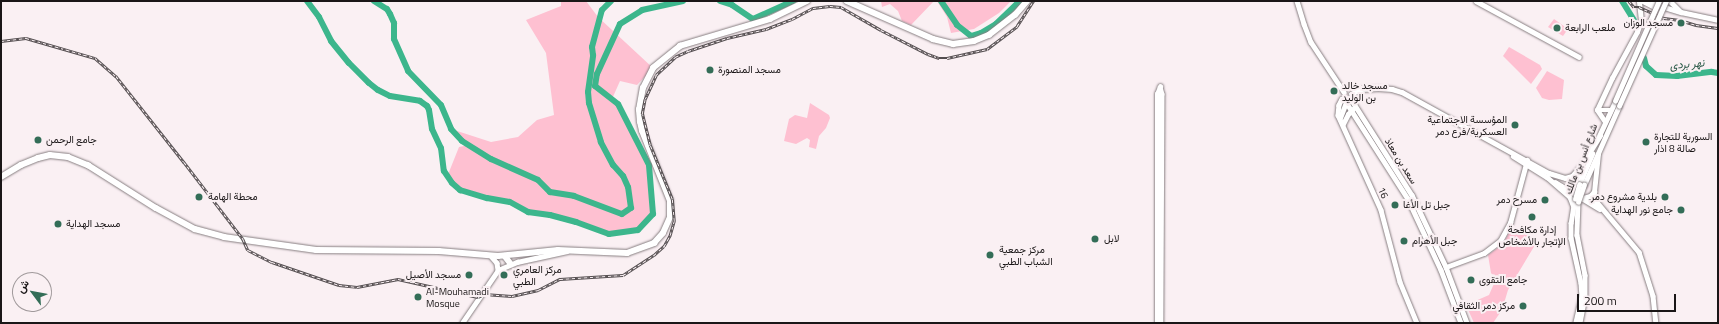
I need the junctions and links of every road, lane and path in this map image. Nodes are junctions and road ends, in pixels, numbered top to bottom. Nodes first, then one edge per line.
1 (807, 1) edge
2 (847, 1) edge
3 (1027, 1) edge
4 (1297, 1) edge
5 (1476, 1) edge
6 (1639, 1) edge
7 (1643, 1) edge
8 (1652, 1) edge
9 (1659, 1) edge
10 (1666, 1) edge
11 (1670, 1) edge
12 (1661, 6) junction
13 (1681, 12) junction
14 (1718, 20) edge
15 (1579, 57) dead end
16 (1348, 98) junction
17 (1353, 109) junction
18 (1598, 110) junction
19 (1611, 110) junction
20 (1605, 122) junction
21 (1343, 124) junction
22 (1600, 135) junction
23 (1599, 148) junction
24 (1589, 154) junction
25 (1526, 162) junction
26 (1, 177) edge
27 (1547, 177) junction
28 (1582, 185) junction
29 (1573, 192) junction
30 (1594, 192) junction
31 (1583, 198) junction
32 (1576, 201) junction
33 (1573, 206) junction
34 (1604, 212) junction
35 (570, 250) junction
36 (491, 256) junction
37 (506, 256) junction
38 (512, 264) junction
39 (1446, 267) junction
40 (498, 270) junction
41 (462, 323) edge
42 (1156, 323) edge
43 (1161, 323) edge
44 (1417, 323) edge
45 (1461, 323) edge
46 (1467, 323) edge
47 (1576, 323) edge
48 (1580, 323) edge
49 (1656, 323) edge

1 - 35 main road
2 - 3 main road
4 - 16 street
5 - 15 street
6 - 18 street
7 - 12 street
8 - 12 street
9 - 19 street, شارع أنس بن مالك, bridge
10 - 23 street, شارع أنس بن مالك, bridge
11 - 13 street
12 - 13 street
13 - 14 street
16 - 17 street, سعد بن معاذ
16 - 21 street, 16
16 - 25 street
16 - 39 street, سعد بن معاذ
17 - 21 street
17 - 45 street, سعد بن معاذ
18 - 19 street
18 - 20 street
19 - 20 street, شارع أنس بن مالك
20 - 22 street, شارع أنس بن مالك
21 - 44 street, 16
22 - 24 street
22 - 28 street, شارع أنس بن مالك
23 - 28 street, شارع أنس بن مالك
23 - 30 street
24 - 25 street
24 - 29 street
25 - 27 street
25 - 39 street
26 - 36 main road
27 - 29 street
27 - 33 street
28 - 32 street, شارع أنس بن مالك, bridge
29 - 31 street
30 - 31 street
30 - 34 street
31 - 34 street
32 - 33 street, شارع أنس بن مالك
32 - 48 street, شارع أنس بن مالك
33 - 47 street, شارع أنس بن مالك
34 - 49 street
35 - 37 main road
35 - 38 street
36 - 37 main road
36 - 40 street
37 - 38 main road
38 - 40 street
39 - 46 street, سعد بن معاذ
40 - 41 street
42 - 43 street

